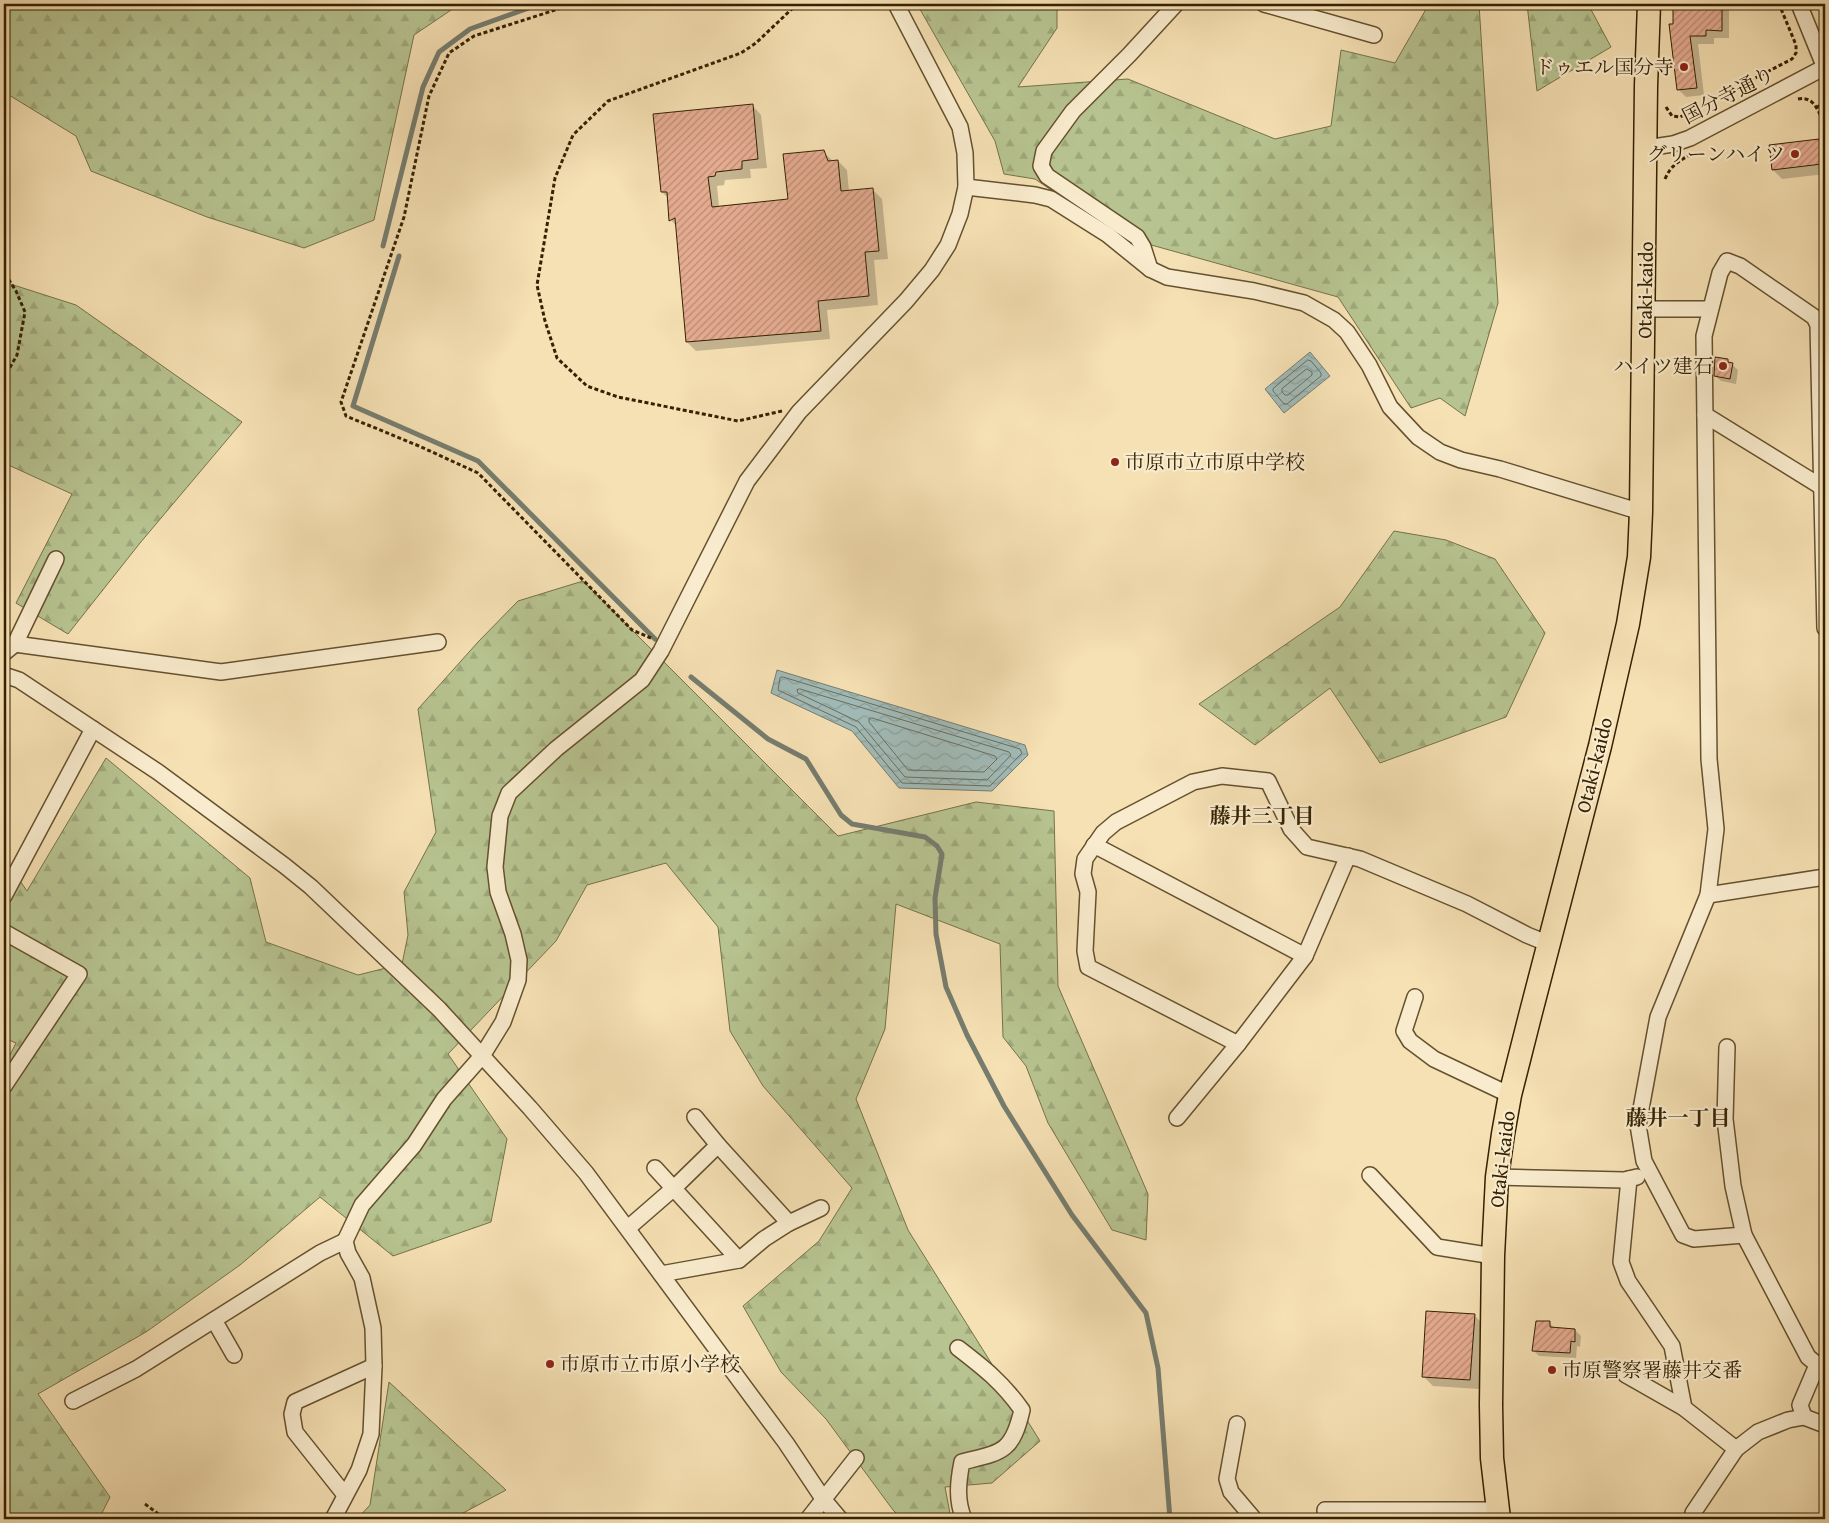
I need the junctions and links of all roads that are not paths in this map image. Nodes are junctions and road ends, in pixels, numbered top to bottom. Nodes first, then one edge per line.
1 (896, 4) edge
2 (1176, 4) edge
3 (1264, 4) edge
4 (1649, 4) edge
5 (1799, 4) edge
6 (1374, 35) dead end
7 (1825, 67) edge
8 (1646, 148) junction
9 (966, 186) junction
10 (1150, 269) junction
11 (1644, 309) junction
12 (1710, 309) junction
13 (1705, 415) junction
14 (1824, 488) edge
15 (1641, 512) junction
16 (56, 559) dead end
17 (1825, 628) edge
18 (438, 642) dead end
19 (9, 649) edge
20 (4, 675) edge
21 (93, 729) junction
22 (1094, 845) junction
23 (1348, 856) junction
24 (1825, 877) edge
25 (1708, 895) junction
26 (4, 896) edge
27 (4, 932) edge
28 (1549, 944) junction
29 (1305, 956) junction
30 (1415, 997) dead end
31 (1238, 1044) junction
32 (1727, 1047) dead end
33 (482, 1056) junction
34 (4, 1086) edge
35 (1510, 1096) junction
36 (695, 1117) dead end
37 (1176, 1118) dead end
38 (718, 1145) junction
39 (655, 1168) dead end
40 (1650, 1173) junction
41 (1370, 1175) dead end
42 (1497, 1177) junction
43 (1628, 1179) junction
44 (674, 1188) junction
45 (820, 1208) dead end
46 (788, 1223) junction
47 (628, 1228) junction
48 (1744, 1235) junction
49 (345, 1241) junction
50 (1493, 1256) junction
51 (739, 1260) junction
52 (661, 1274) junction
53 (214, 1320) junction
54 (958, 1348) dead end
55 (234, 1355) dead end
56 (374, 1366) junction
57 (1821, 1367) edge
58 (1626, 1375) dead end
59 (73, 1401) dead end
60 (1684, 1408) junction
61 (1804, 1417) junction
62 (1237, 1424) dead end
63 (1825, 1425) edge
64 (1736, 1449) junction
65 (856, 1458) dead end
66 (345, 1495) junction
67 (824, 1500) junction
68 (1498, 1515) edge
69 (334, 1519) edge
70 (808, 1519) edge
71 (840, 1519) edge
72 (964, 1519) edge
73 (1254, 1519) edge
74 (1326, 1519) edge
75 (1692, 1519) edge

1 - 9 street
2 - 10 street
3 - 6 street
4 - 8 highway, Otaki-kaido
5 - 7 street
7 - 8 street, 国分寺通り
8 - 11 highway, Otaki-kaido
9 - 10 street
9 - 33 street
10 - 15 street
11 - 12 street
11 - 15 highway, Otaki-kaido
12 - 13 street
12 - 14 street
13 - 14 street
13 - 25 street
14 - 17 street
15 - 28 highway, Otaki-kaido
16 - 19 street
18 - 19 street
20 - 21 street
21 - 26 street
21 - 33 street
22 - 23 street
22 - 29 street
22 - 31 street
23 - 28 street
23 - 29 street
24 - 25 street
25 - 40 street
27 - 34 street
28 - 35 highway, Otaki-kaido
29 - 31 street
30 - 35 street
31 - 37 street
32 - 48 street
33 - 47 street
33 - 49 street
35 - 42 highway, Otaki-kaido
36 - 38 street
38 - 44 street
38 - 46 street
39 - 44 street
40 - 43 street
40 - 48 street
41 - 50 street
42 - 43 street
42 - 50 highway, Otaki-kaido
43 - 60 street
44 - 47 street
44 - 51 street
45 - 46 street
46 - 51 street
47 - 52 street
48 - 57 street
49 - 53 street
49 - 56 street
50 - 68 highway, Otaki-kaido
51 - 52 street
52 - 67 street
53 - 55 street
53 - 59 street
54 - 72 street
56 - 66 street
56 - 66 street
57 - 61 street
58 - 60 street
60 - 64 street
61 - 63 street
61 - 64 street
62 - 73 street
64 - 75 street
65 - 67 street
66 - 69 street
67 - 70 street
67 - 71 street
68 - 74 street

